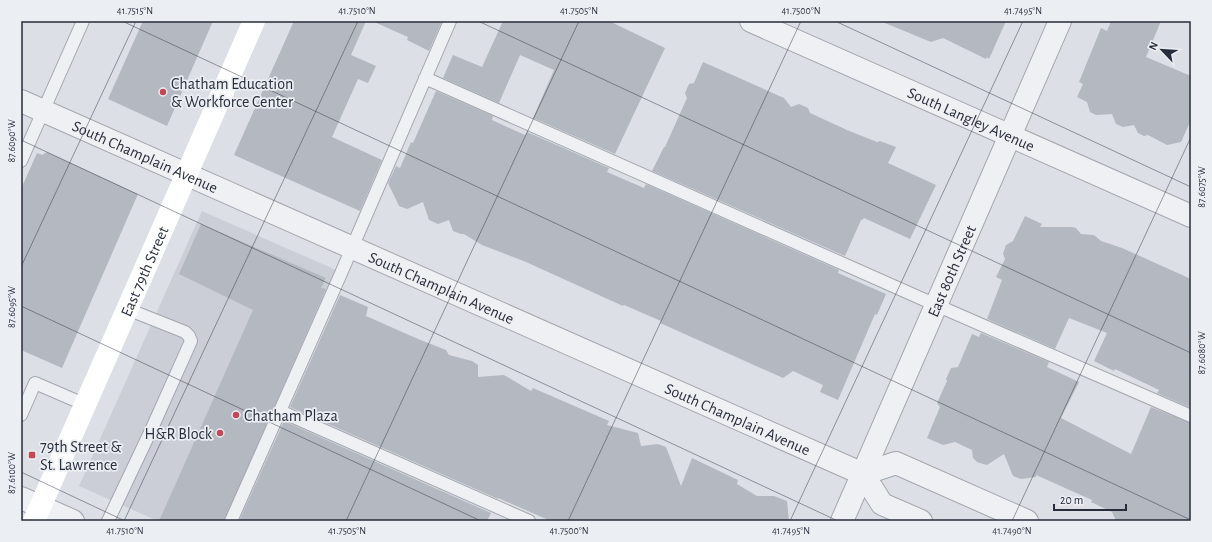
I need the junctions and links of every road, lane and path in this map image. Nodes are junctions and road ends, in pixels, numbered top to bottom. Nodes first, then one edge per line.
1 (83, 21) edge
2 (254, 21) edge
3 (450, 21) edge
4 (751, 21) edge
5 (1060, 21) edge
6 (426, 78) junction
7 (21, 101) edge
8 (43, 111) junction
9 (1010, 136) junction
10 (21, 161) edge
11 (187, 174) junction
12 (1191, 216) edge
13 (352, 248) junction
14 (936, 305) junction
15 (127, 309) junction
16 (86, 404) junction
17 (280, 411) junction
18 (21, 415) edge
19 (1191, 416) edge
20 (863, 474) junction
21 (21, 498) edge
22 (38, 514) edge
23 (73, 521) edge
24 (108, 521) edge
25 (231, 521) edge
26 (529, 521) edge
27 (842, 521) edge
28 (921, 521) edge
29 (1027, 521) edge

1 - 8 lane
2 - 11 main road, East 79th Street
3 - 6 lane
4 - 9 street, South Langley Avenue
5 - 9 street, East 80th Street
6 - 13 lane
6 - 14 lane
7 - 8 street, South Champlain Avenue
8 - 10 lane
8 - 11 street, South Champlain Avenue
9 - 12 street, South Langley Avenue
9 - 14 street, East 80th Street
11 - 13 street, South Champlain Avenue
11 - 15 main road, East 79th Street
13 - 17 lane
13 - 20 street, South Champlain Avenue
14 - 19 lane
14 - 20 street, East 80th Street
15 - 16 main road, East 79th Street
15 - 24 lane
16 - 18 lane
16 - 22 main road, East 79th Street
17 - 25 lane
17 - 26 lane
20 - 27 street, East 80th Street
20 - 28 street
20 - 29 street
21 - 22 street
22 - 23 street

